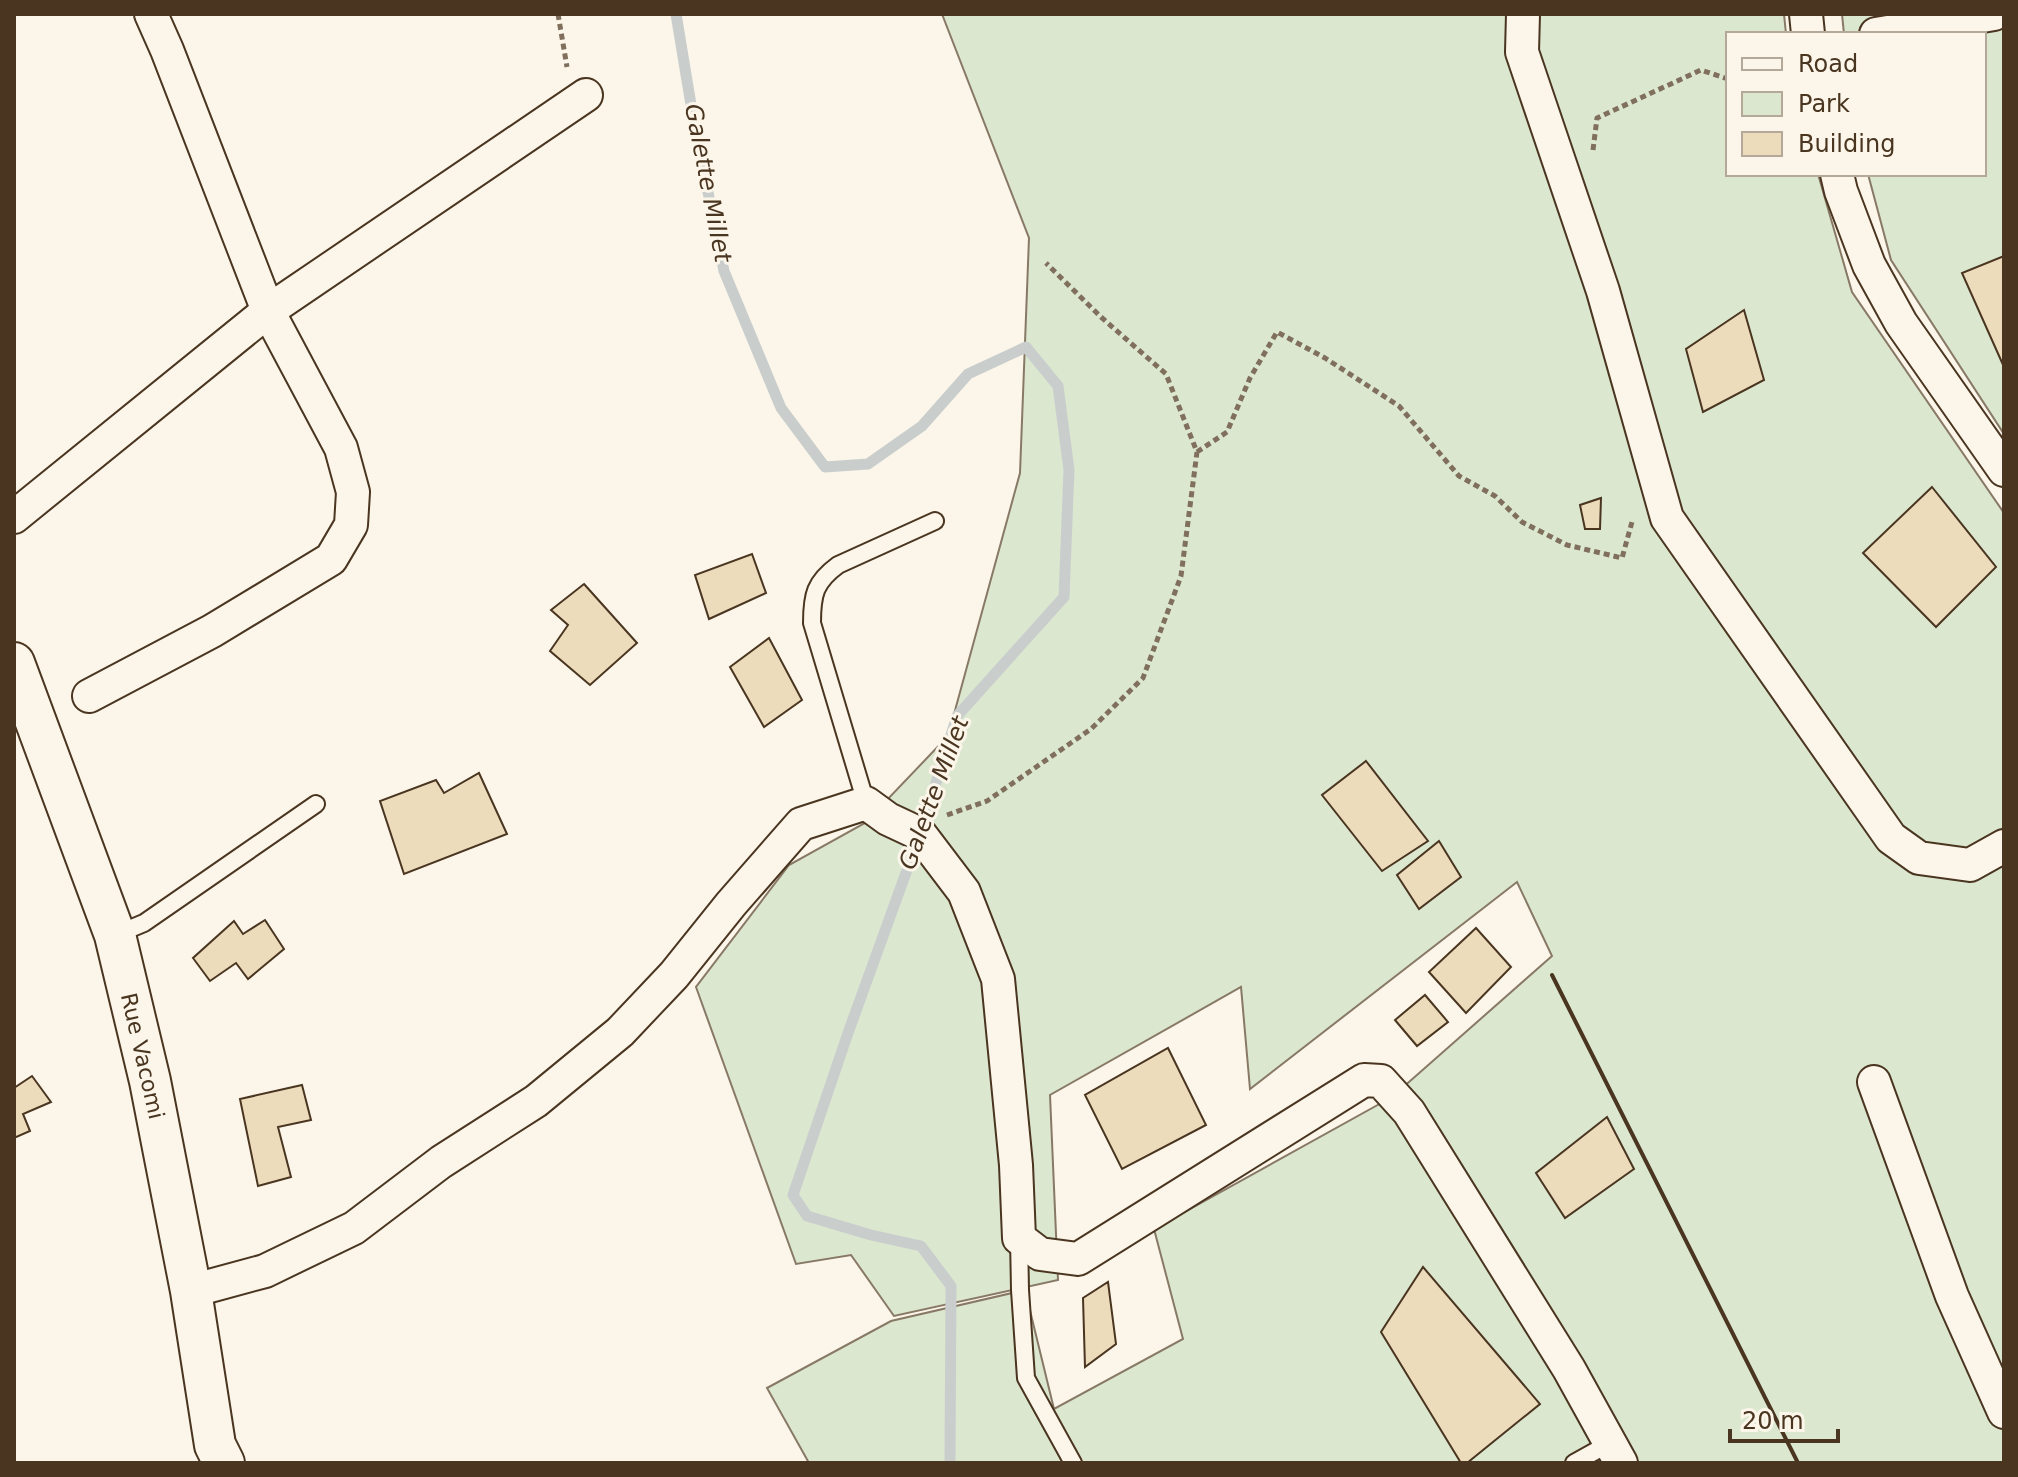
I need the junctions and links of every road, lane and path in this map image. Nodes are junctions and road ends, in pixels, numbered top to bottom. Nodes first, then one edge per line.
1 (151, 14) edge
2 (558, 14) edge
3 (1523, 14) edge
4 (1994, 14) edge
5 (1888, 32) edge
6 (1726, 78) edge
7 (580, 99) joint
8 (1591, 163) dead end
9 (1837, 176) edge
10 (1046, 263) dead end
11 (268, 311) junction
12 (1197, 452) junction
13 (2004, 470) edge
14 (14, 517) edge
15 (1633, 518) dead end
16 (935, 521) dead end
17 (14, 663) edge
18 (89, 696) dead end
19 (866, 803) junction
20 (316, 804) dead end
21 (920, 834) junction
22 (2004, 846) edge
23 (115, 935) junction
24 (1874, 1082) dead end
25 (1019, 1238) junction
26 (191, 1291) junction
27 (2004, 1412) edge
28 (1615, 1453) edge
29 (224, 1463) edge
30 (1073, 1463) edge
31 (1574, 1463) edge

1 - 11 street
2 - 7 path
3 - 22 street
4 - 5 street
6 - 8 path
7 - 11 street
9 - 13 street
10 - 12 path
11 - 14 street
11 - 18 street
12 - 15 path
12 - 21 path
16 - 19 lane
17 - 23 street, Rue Vacomi
19 - 21 street
19 - 26 street
20 - 23 lane
21 - 25 street
23 - 26 street, Rue Vacomi
24 - 27 street
25 - 28 street
25 - 30 lane
26 - 29 street, Rue Vacomi
28 - 31 lane

